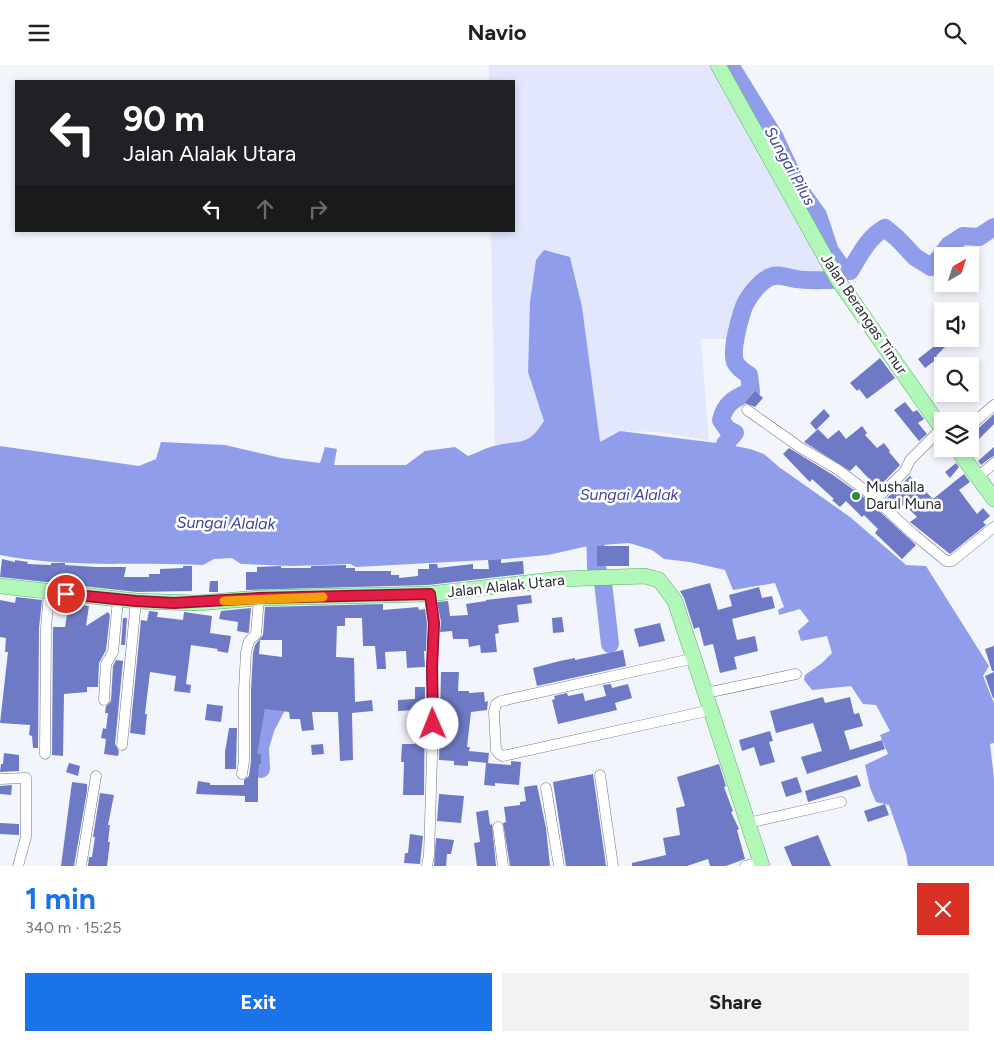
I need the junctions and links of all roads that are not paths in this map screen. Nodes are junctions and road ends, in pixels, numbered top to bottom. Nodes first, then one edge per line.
1 (718, 65) edge
2 (994, 405) edge
3 (747, 410) dead end
4 (934, 417) edge
5 (979, 418) edge
6 (934, 436) edge
7 (964, 457) edge
8 (994, 463) edge
9 (978, 477) junction
10 (876, 499) junction
11 (994, 499) edge
12 (994, 527) edge
13 (0, 586) edge
14 (49, 593) junction
15 (430, 594) junction
16 (259, 598) junction
17 (118, 600) junction
18 (136, 601) junction
19 (695, 658) junction
20 (796, 675) dead end
21 (706, 693) junction
22 (104, 700) dead end
23 (711, 710) junction
24 (122, 745) dead end
25 (45, 753) dead end
26 (242, 774) dead end
27 (600, 775) dead end
28 (96, 776) dead end
29 (0, 779) edge
30 (546, 788) dead end
31 (841, 802) dead end
32 (748, 823) junction
33 (498, 827) dead end
34 (761, 864) edge
35 (18, 866) edge
36 (81, 866) edge
37 (427, 866) edge
38 (503, 866) edge
39 (558, 866) edge
40 (613, 866) edge
41 (745, 866) edge

1 - 4 main road, Jalan Berangas Timur
2 - 5 street
3 - 10 street
6 - 10 street
7 - 9 main road
8 - 9 street
9 - 11 main road
10 - 12 street
13 - 14 main road, Jalan Alalak Utara
14 - 17 main road, Jalan Alalak Utara
14 - 25 street
15 - 16 main road, Jalan Alalak Utara
15 - 19 main road, Jalan Alalak Utara
15 - 37 street
16 - 18 main road, Jalan Alalak Utara
16 - 26 street
17 - 18 main road, Jalan Alalak Utara
17 - 22 street
18 - 24 street
19 - 21 main road, Jalan Alalak Utara
19 - 23 street
20 - 21 street
21 - 23 main road, Jalan Alalak Utara
23 - 32 main road, Jalan Alalak Utara
27 - 40 street
28 - 36 street
29 - 35 street
30 - 39 street
31 - 32 street
32 - 34 main road, Jalan Alalak Utara
33 - 38 street
34 - 41 street

